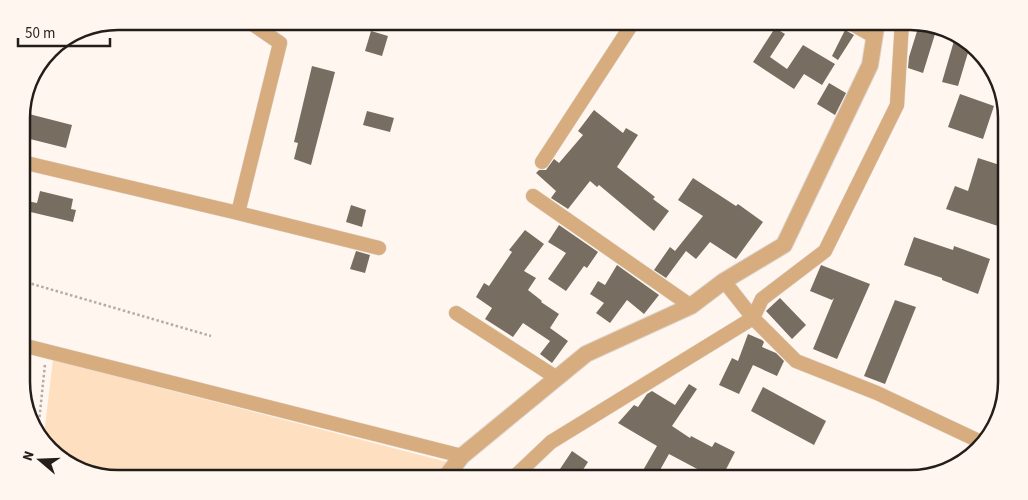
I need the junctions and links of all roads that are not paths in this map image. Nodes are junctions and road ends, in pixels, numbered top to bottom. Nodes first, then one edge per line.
1 (261, 30) edge
2 (628, 30) edge
3 (876, 30) edge
4 (901, 30) edge
5 (542, 162) dead end
6 (30, 164) edge
7 (533, 196) dead end
8 (238, 213) junction
9 (379, 248) dead end
10 (724, 281) junction
11 (692, 306) junction
12 (456, 313) dead end
13 (753, 318) junction
14 (30, 347) edge
15 (557, 378) junction
16 (976, 440) edge
17 (462, 456) junction
18 (451, 470) edge
19 (522, 470) edge

1 - 8 street
2 - 5 street
3 - 10 street
4 - 13 street
6 - 8 street
7 - 11 street
8 - 9 street
10 - 11 street
10 - 13 street
11 - 15 street
12 - 15 street
13 - 16 street
13 - 19 street
14 - 17 street
15 - 17 street
17 - 18 street

